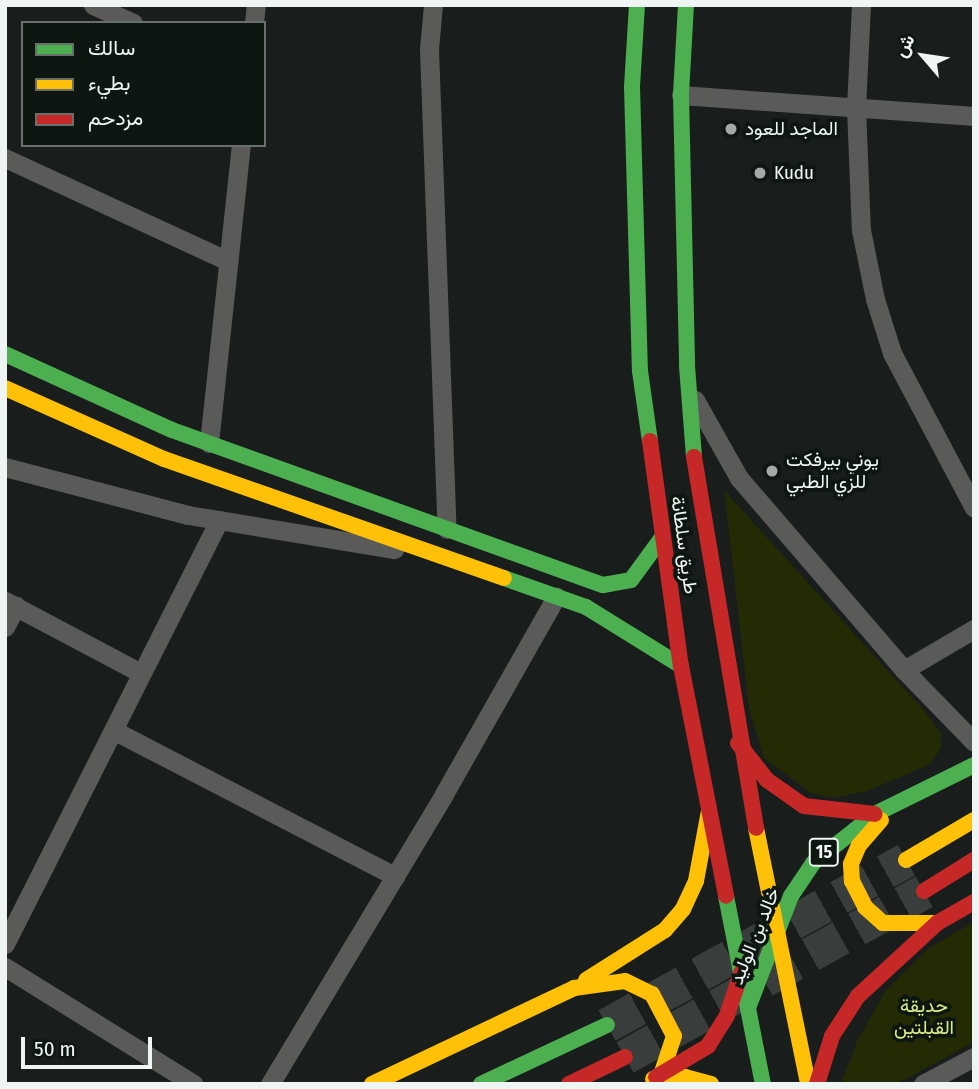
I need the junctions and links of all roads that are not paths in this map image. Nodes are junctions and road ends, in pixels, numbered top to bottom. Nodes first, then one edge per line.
1 (93, 5) edge
2 (433, 5) edge
3 (637, 5) edge
4 (686, 5) edge
5 (860, 5) edge
6 (129, 21) edge
7 (681, 95) junction
8 (856, 108) junction
9 (974, 116) edge
10 (241, 147) edge
11 (5, 158) edge
12 (228, 261) junction
13 (5, 354) edge
14 (5, 388) edge
15 (690, 390) junction
16 (209, 443) junction
17 (5, 467) edge
18 (974, 508) edge
19 (219, 520) junction
20 (447, 529) junction
21 (661, 539) junction
22 (439, 556) junction
23 (556, 597) junction
24 (11, 603) edge
25 (5, 627) edge
26 (974, 629) edge
27 (681, 666) junction
28 (904, 670) junction
29 (141, 673) junction
30 (113, 730) junction
31 (974, 742) edge
32 (738, 743) junction
33 (974, 765) edge
34 (709, 811) junction
35 (881, 812) junction
36 (974, 820) edge
37 (906, 860) tunnel mouth
38 (974, 860) edge
39 (396, 876) junction
40 (769, 891) junction
41 (924, 891) tunnel mouth
42 (974, 902) edge
43 (937, 923) junction
44 (778, 935) junction
45 (5, 944) edge
46 (5, 967) edge
47 (741, 973) junction
48 (579, 987) junction
49 (748, 1008) junction
50 (607, 1024) tunnel mouth
51 (625, 1057) tunnel mouth
52 (974, 1057) edge
53 (652, 1079) edge
54 (194, 1084) edge
55 (270, 1084) edge
56 (372, 1084) edge
57 (481, 1084) edge
58 (569, 1084) edge
59 (710, 1084) edge
60 (764, 1084) edge
61 (808, 1084) edge
62 (817, 1084) edge
63 (923, 1084) edge

1 - 6 street
2 - 20 street
3 - 21 main road, طريق سلطانة
4 - 7 main road, طريق سلطانة
5 - 8 street
7 - 8 street
7 - 15 main road, طريق سلطانة
8 - 9 street
8 - 18 street
10 - 12 street
11 - 12 street
12 - 16 street
13 - 16 main road
14 - 22 main road
15 - 28 street
15 - 32 main road, طريق سلطانة
16 - 20 main road
17 - 19 street
19 - 22 street
19 - 29 street
20 - 21 main road
21 - 27 main road, طريق سلطانة
22 - 23 main road
23 - 27 main road
23 - 39 street
24 - 25 street
24 - 29 street
26 - 28 street
27 - 34 main road, طريق سلطانة
28 - 31 street
29 - 30 street
30 - 39 street
30 - 45 street
32 - 35 main road
32 - 40 main road, طريق سلطانة
33 - 35 main road, خالد بن الوليد / 15
34 - 47 main road, طريق سلطانة
34 - 48 main road
35 - 43 main road
35 - 44 main road, خالد بن الوليد / 15
36 - 37 main road
38 - 41 main road
39 - 55 street
40 - 44 main road, طريق سلطانة
40 - 47 main road, خالد بن الوليد
42 - 43 main road
43 - 62 main road
44 - 49 main road, خالد بن الوليد / 15
44 - 61 main road, طريق سلطانة
46 - 54 street
47 - 49 main road, طريق سلطانة
47 - 53 main road, خالد بن الوليد
48 - 53 main road
48 - 56 main road
49 - 60 main road, طريق سلطانة
50 - 57 main road
51 - 58 main road
52 - 63 street
53 - 59 main road

